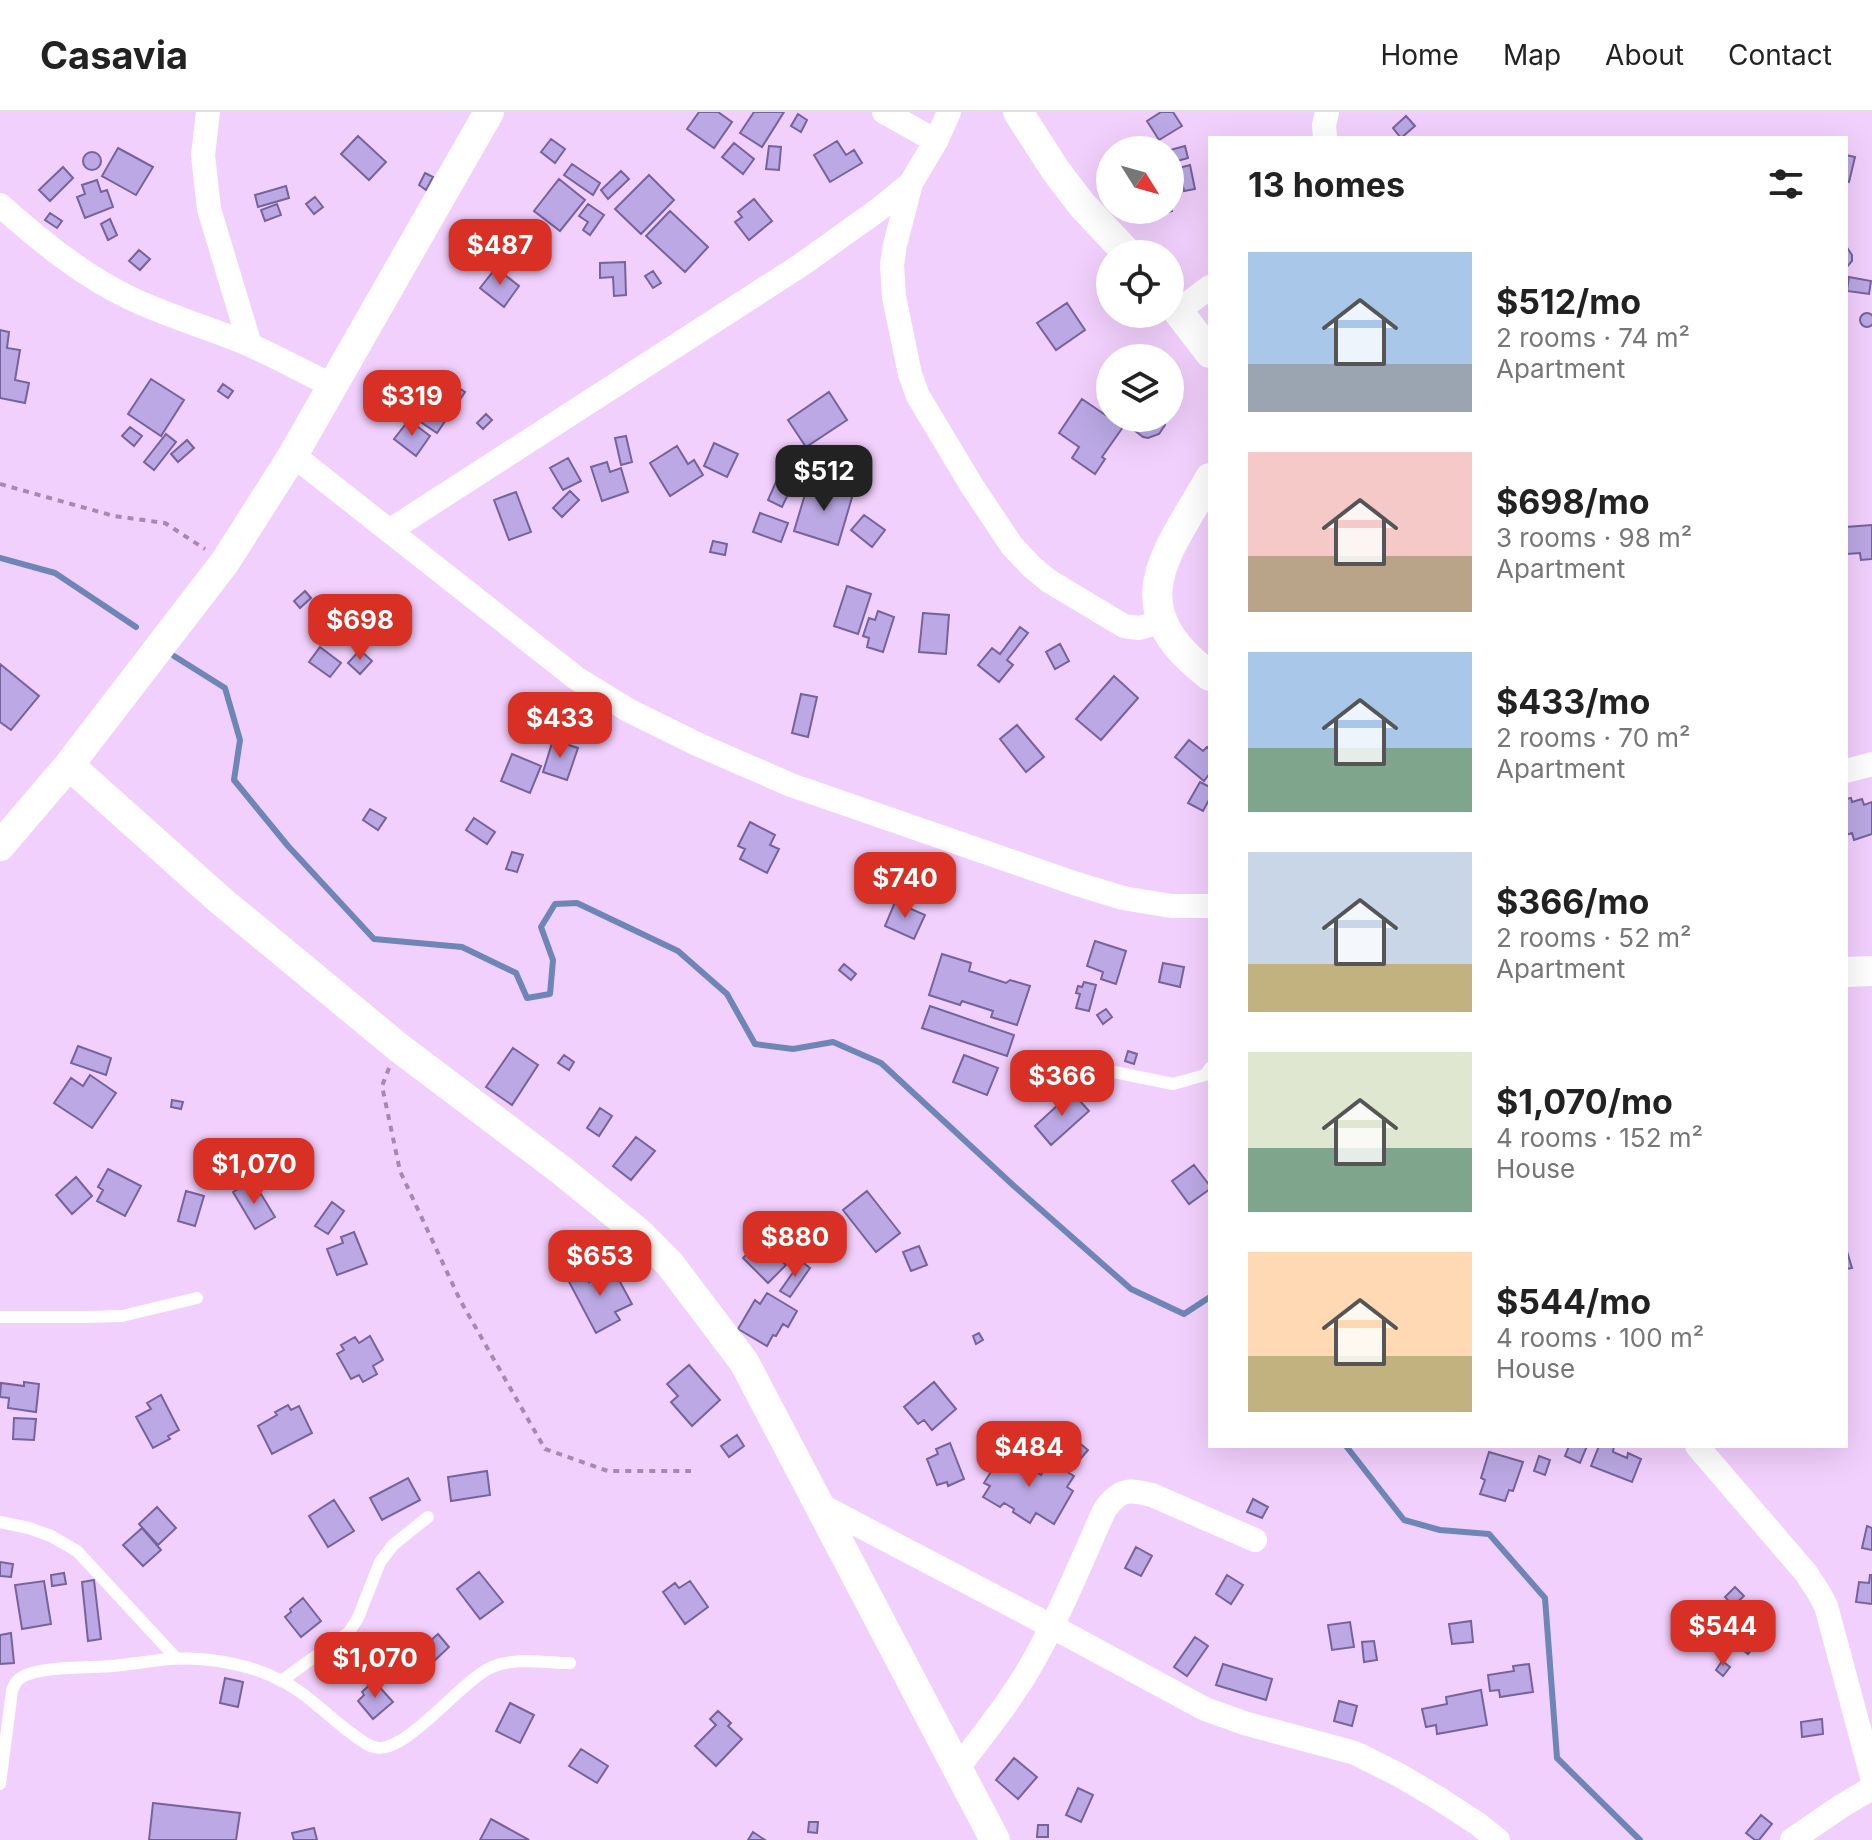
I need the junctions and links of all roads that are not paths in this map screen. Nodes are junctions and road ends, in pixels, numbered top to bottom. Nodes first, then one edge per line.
1 (208, 112) edge
2 (489, 112) edge
3 (884, 112) edge
4 (949, 112) edge
5 (1018, 112) edge
6 (1327, 112) edge
7 (1325, 136) edge
8 (936, 141) junction
9 (911, 183) junction
10 (0, 205) edge
11 (1115, 240) edge
12 (1208, 288) edge
13 (1184, 300) edge
14 (1184, 318) edge
15 (250, 345) junction
16 (1208, 350) edge
17 (333, 386) junction
18 (293, 455) junction
19 (1208, 481) edge
20 (389, 531) junction
21 (1161, 622) junction
22 (1208, 674) edge
23 (1872, 764) edge
24 (69, 765) junction
25 (1848, 770) edge
26 (0, 846) edge
27 (1208, 906) edge
28 (1872, 971) edge
29 (1848, 972) edge
30 (1109, 1071) dead end
31 (1208, 1071) edge
32 (197, 1298) dead end
33 (0, 1317) edge
34 (1699, 1448) edge
35 (816, 1503) junction
36 (428, 1517) dead end
37 (0, 1522) edge
38 (1255, 1540) dead end
39 (1051, 1626) junction
40 (176, 1658) junction
41 (570, 1663) dead end
42 (281, 1681) junction
43 (957, 1769) junction
44 (1872, 1777) edge
45 (0, 1784) edge
46 (1872, 1788) edge
47 (995, 1840) edge
48 (1498, 1840) edge
49 (1792, 1840) edge

1 - 15 street
2 - 17 street
3 - 8 street
4 - 8 street
5 - 11 street
6 - 7 street
8 - 9 street
9 - 20 street
9 - 21 street
10 - 15 street
12 - 13 street
14 - 16 street
15 - 17 street
17 - 18 street
18 - 20 street
18 - 24 street
19 - 21 street
20 - 27 street
21 - 22 street
23 - 25 street
24 - 26 street
24 - 35 street
28 - 29 street
30 - 31 lane
32 - 33 lane
34 - 44 street
35 - 39 street
35 - 43 street
36 - 42 lane
37 - 40 lane
38 - 39 street
39 - 43 street
39 - 48 street
40 - 42 lane
40 - 45 lane
41 - 42 lane
43 - 47 street
46 - 49 street

